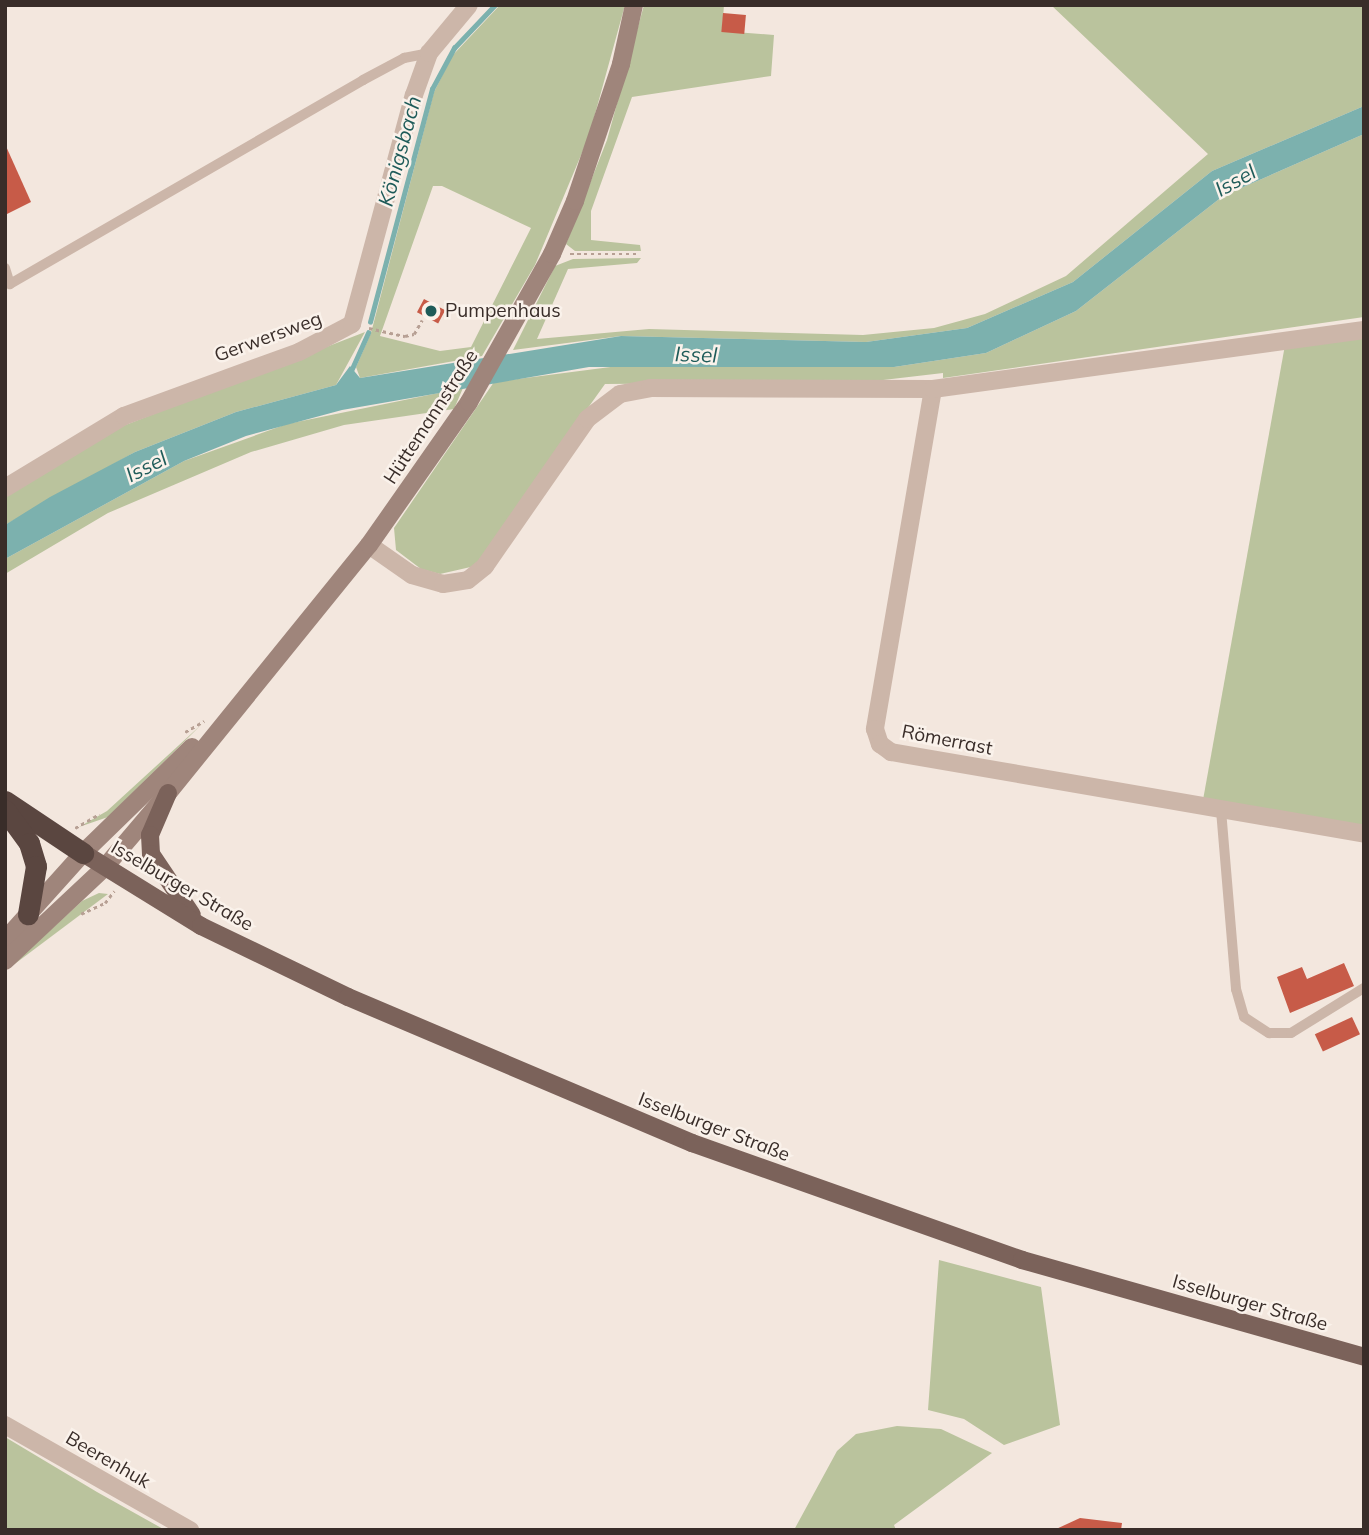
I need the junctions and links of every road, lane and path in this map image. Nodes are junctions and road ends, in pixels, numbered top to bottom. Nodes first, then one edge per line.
1 (469, 5) edge
2 (634, 5) edge
3 (429, 53) junction
4 (552, 254) junction
5 (638, 254) dead end
6 (5, 268) edge
7 (8, 286) edge
8 (422, 320) dead end
9 (352, 324) junction
10 (1364, 330) edge
11 (933, 389) junction
12 (5, 488) edge
13 (369, 545) junction
14 (242, 698) junction
15 (168, 793) junction
16 (5, 801) edge
17 (5, 810) edge
18 (1221, 810) junction
19 (1364, 834) edge
20 (83, 853) junction
21 (106, 867) junction
22 (29, 914) junction
23 (201, 926) junction
24 (5, 940) edge
25 (5, 961) edge
26 (1364, 988) edge
27 (1364, 1356) edge
28 (5, 1425) edge
29 (190, 1530) edge

1 - 3 street, Gerwersweg
2 - 4 main road, Hüttemannstraße
3 - 7 lane
3 - 9 street, Gerwersweg
4 - 5 path
4 - 13 main road, Hüttemannstraße
6 - 7 lane
8 - 9 path
9 - 12 street, Gerwersweg
10 - 11 street
11 - 13 street
11 - 18 street, Römerrast
13 - 14 main road, Hüttemannstraße
14 - 15 main road, Hüttemannstraße
14 - 20 main road, Hüttemannstraße
15 - 21 main road, Hüttemannstraße
15 - 23 main road
16 - 20 highway
17 - 22 highway
18 - 19 street, Römerrast
18 - 26 lane
20 - 21 main road, Isselburger Straße
20 - 22 main road, Hüttemannstraße
21 - 23 main road, Isselburger Straße
21 - 25 main road, Hüttemannstraße
22 - 24 main road, Hüttemannstraße
23 - 27 main road, Isselburger Straße
28 - 29 street, Beerenhuk

